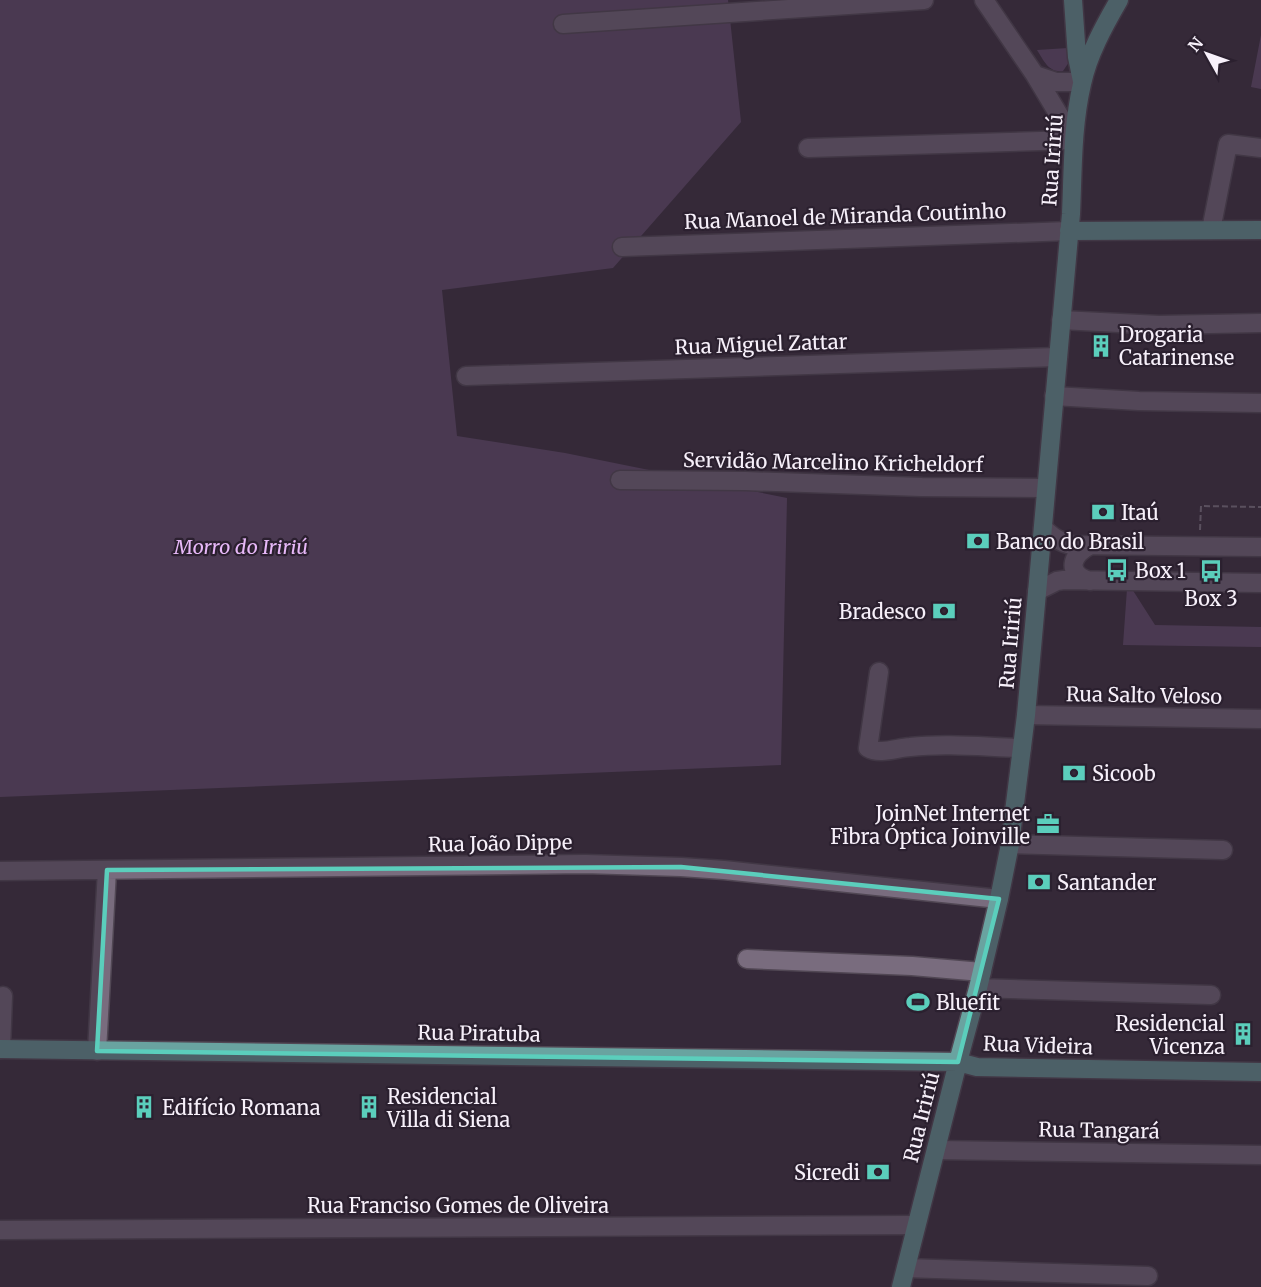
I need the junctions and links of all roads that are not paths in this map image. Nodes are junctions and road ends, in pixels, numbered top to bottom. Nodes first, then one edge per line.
1 (924, 0) edge
2 (984, 0) edge
3 (1073, 0) edge
4 (1119, 0) edge
5 (562, 24) dead end
6 (1035, 75) junction
7 (1082, 82) junction
8 (1074, 140) junction
9 (807, 148) dead end
10 (1261, 148) edge
11 (1211, 230) junction
12 (1261, 230) edge
13 (1069, 231) junction
14 (622, 247) dead end
15 (1061, 320) junction
16 (1261, 322) edge
17 (1058, 357) junction
18 (466, 376) dead end
19 (1054, 396) junction
20 (1261, 403) edge
21 (620, 480) dead end
22 (1046, 488) junction
23 (1043, 528) junction
24 (1091, 546) junction
25 (1261, 547) edge
26 (1090, 580) junction
27 (1261, 583) edge
28 (1037, 591) junction
29 (879, 672) dead end
30 (1026, 715) junction
31 (1261, 719) edge
32 (1022, 748) junction
33 (1010, 844) junction
34 (1223, 850) dead end
35 (106, 870) junction
36 (0, 871) edge
37 (999, 898) junction
38 (747, 959) dead end
39 (980, 980) junction
40 (1211, 995) dead end
41 (3, 996) dead end
42 (1, 1049) edge
43 (97, 1051) junction
44 (958, 1062) junction
45 (1261, 1072) edge
46 (936, 1150) junction
47 (1261, 1155) edge
48 (916, 1225) junction
49 (0, 1230) edge
50 (906, 1268) junction
51 (1148, 1276) dead end
52 (902, 1287) edge

1 - 5 street
2 - 6 street
3 - 7 main road
4 - 7 main road, Rua Iririú
6 - 7 street
6 - 8 street
7 - 8 main road, Rua Iririú
8 - 9 street
8 - 13 main road, Rua Iririú
10 - 11 street
11 - 12 main road
11 - 13 main road
13 - 14 street, Rua Manoel de Miranda Coutinho
13 - 15 main road, Rua Iririú
15 - 16 street
15 - 17 main road, Rua Iririú
17 - 18 street, Rua Miguel Zattar
17 - 19 main road, Rua Iririú
19 - 20 street
19 - 22 main road, Rua Iririú
21 - 22 street, Servidão Marcelino Kricheldorf
22 - 23 main road, Rua Iririú
23 - 24 street
23 - 28 main road, Rua Iririú
24 - 25 street
24 - 26 street
26 - 27 street
26 - 28 street
28 - 30 main road, Rua Iririú
29 - 32 street
30 - 31 street, Rua Salto Veloso
30 - 32 main road, Rua Iririú
32 - 33 main road, Rua Iririú
33 - 34 street
33 - 37 main road, Rua Iririú
35 - 36 street, Rua João Dippe
35 - 37 street, Rua João Dippe
35 - 43 street
37 - 39 main road, Rua Iririú
38 - 39 street
39 - 40 street
39 - 44 main road, Rua Iririú
41 - 42 street
42 - 43 main road, Rua Piratuba
43 - 44 main road, Rua Piratuba
44 - 45 main road, Rua Videira
44 - 46 main road, Rua Iririú
46 - 47 street, Rua Tangará
46 - 48 main road, Rua Iririú
48 - 49 street, Rua Franciso Gomes de Oliveira
48 - 50 main road, Rua Iririú
50 - 51 street
50 - 52 main road, Rua Iririú

